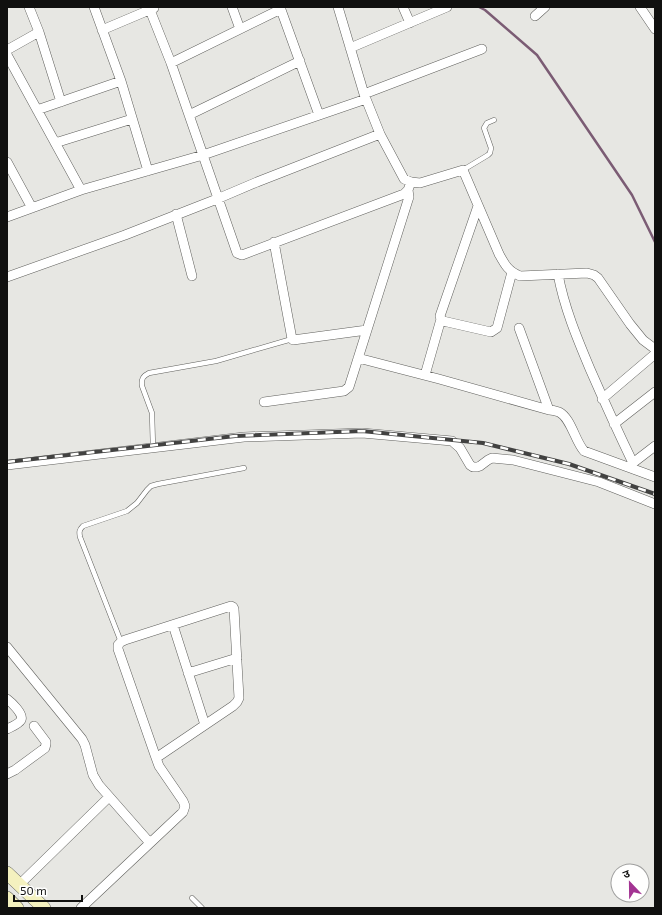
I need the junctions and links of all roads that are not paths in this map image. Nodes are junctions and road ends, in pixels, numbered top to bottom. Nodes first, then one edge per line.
1 (29, 7) edge
2 (94, 7) edge
3 (232, 7) edge
4 (338, 7) edge
5 (403, 7) edge
6 (447, 7) edge
7 (545, 7) edge
8 (640, 7) edge
9 (153, 8) edge
10 (280, 8) edge
11 (535, 16) dead end
12 (410, 23) junction
13 (240, 29) junction
14 (655, 29) edge
15 (102, 30) junction
16 (39, 32) junction
17 (350, 48) junction
18 (482, 49) dead end
19 (7, 50) edge
20 (7, 55) edge
21 (300, 61) junction
22 (171, 63) junction
23 (121, 81) junction
24 (365, 96) junction
25 (61, 102) junction
26 (37, 110) junction
27 (189, 114) junction
28 (319, 115) junction
29 (132, 119) junction
30 (494, 120) dead end
31 (380, 134) junction
32 (55, 143) junction
33 (203, 155) junction
34 (7, 162) edge
35 (462, 170) junction
36 (148, 171) junction
37 (410, 186) junction
38 (81, 190) junction
39 (217, 199) junction
40 (478, 206) junction
41 (32, 208) junction
42 (176, 214) junction
43 (7, 216) edge
44 (274, 242) junction
45 (512, 272) junction
46 (558, 274) junction
47 (192, 276) dead end
48 (7, 277) edge
49 (441, 319) junction
50 (519, 328) dead end
51 (367, 330) junction
52 (292, 339) junction
53 (655, 349) edge
54 (655, 354) edge
55 (358, 358) junction
56 (426, 375) junction
57 (655, 392) edge
58 (602, 398) junction
59 (264, 402) dead end
60 (549, 410) junction
61 (614, 424) junction
62 (655, 446) edge
63 (153, 448) junction
64 (7, 465) edge
65 (631, 465) junction
66 (244, 468) dead end
67 (655, 477) edge
68 (655, 504) edge
69 (172, 625) junction
70 (121, 642) junction
71 (7, 647) edge
72 (237, 658) junction
73 (188, 673) junction
74 (7, 699) edge
75 (205, 725) junction
76 (34, 726) dead end
77 (7, 729) edge
78 (156, 758) junction
79 (7, 774) edge
80 (109, 797) junction
81 (150, 843) junction
82 (7, 873) edge
83 (19, 885) junction
84 (7, 898) edge
85 (192, 898) dead end
86 (17, 908) edge
87 (44, 908) edge
88 (81, 908) edge
89 (202, 908) edge

1 - 16 street
2 - 15 street
3 - 13 street
4 - 17 street
5 - 12 street
6 - 12 street
7 - 11 street
8 - 14 street
9 - 15 street
9 - 22 street
10 - 13 street
10 - 21 street
12 - 17 street
13 - 22 street
15 - 23 street
16 - 19 street
16 - 25 street
17 - 24 street
18 - 24 street
20 - 26 street
21 - 27 street
21 - 28 street
22 - 27 street
23 - 25 street
23 - 29 street
24 - 28 street
24 - 31 street
25 - 26 street
26 - 32 street
27 - 33 street
28 - 33 street
29 - 32 street
29 - 36 street
30 - 35 lane
31 - 37 street
31 - 39 street
32 - 38 street
33 - 36 street
33 - 39 street
34 - 41 street
35 - 37 street
35 - 40 street
36 - 38 street
37 - 44 street
37 - 51 street
38 - 41 street
39 - 42 street
39 - 44 street
40 - 45 street
40 - 49 street
41 - 43 street
42 - 47 street
42 - 48 street
44 - 52 street
45 - 46 street
45 - 49 street
46 - 53 street
46 - 58 street
49 - 56 street
50 - 60 street
51 - 52 street
51 - 55 street
52 - 63 lane
54 - 58 street
55 - 56 street
55 - 59 street
56 - 60 street
57 - 61 street
58 - 61 street
60 - 65 street
61 - 65 street
62 - 65 street
63 - 64 street
63 - 68 street
65 - 67 street
66 - 70 lane
69 - 70 street
69 - 72 street
69 - 73 street
70 - 78 street
71 - 80 street
72 - 73 street
72 - 75 street
73 - 75 street
74 - 77 street
75 - 78 street
76 - 79 street
78 - 81 street
80 - 81 street
80 - 83 street
81 - 88 street
82 - 83 main road
83 - 87 main road
84 - 86 main road
85 - 89 lane

